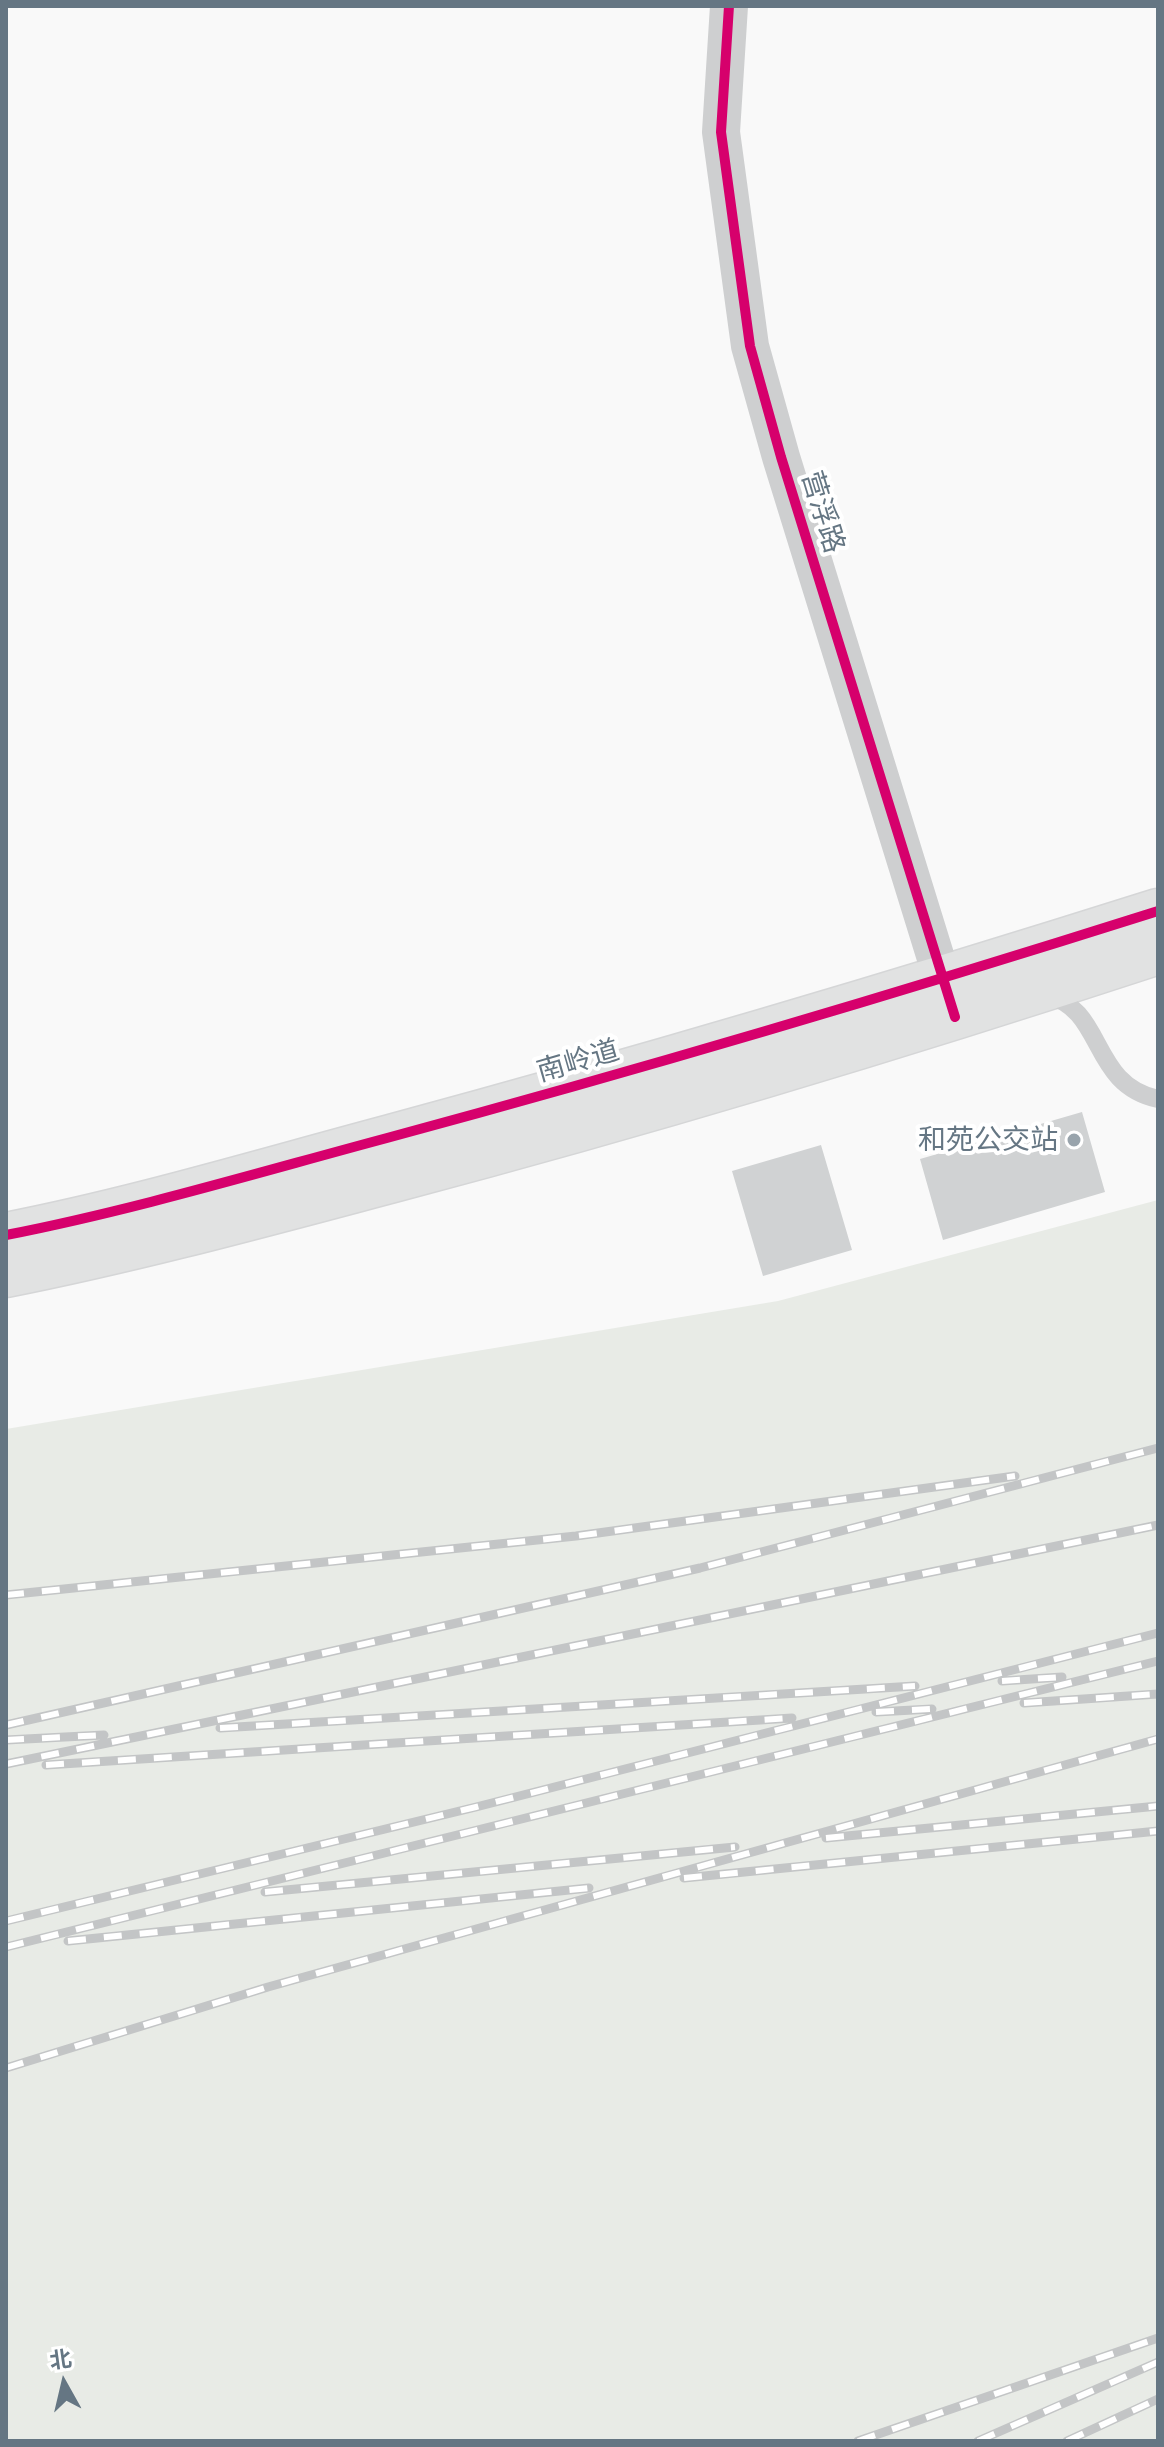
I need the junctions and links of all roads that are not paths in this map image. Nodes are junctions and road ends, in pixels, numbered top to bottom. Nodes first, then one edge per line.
1 (729, 6) edge
2 (1158, 911) edge
3 (1158, 952) edge
4 (1035, 993) junction
5 (948, 999) junction
6 (1158, 1099) edge
7 (27, 1239) edge
8 (6, 1267) edge
9 (6, 1275) edge

1 - 5 street, 营浮路
2 - 5 street, 南岭道
3 - 4 street, 南岭道
4 - 5 street, 南岭道
4 - 6 lane
5 - 7 street, 南岭道
7 - 8 street
7 - 9 street, 南岭道

